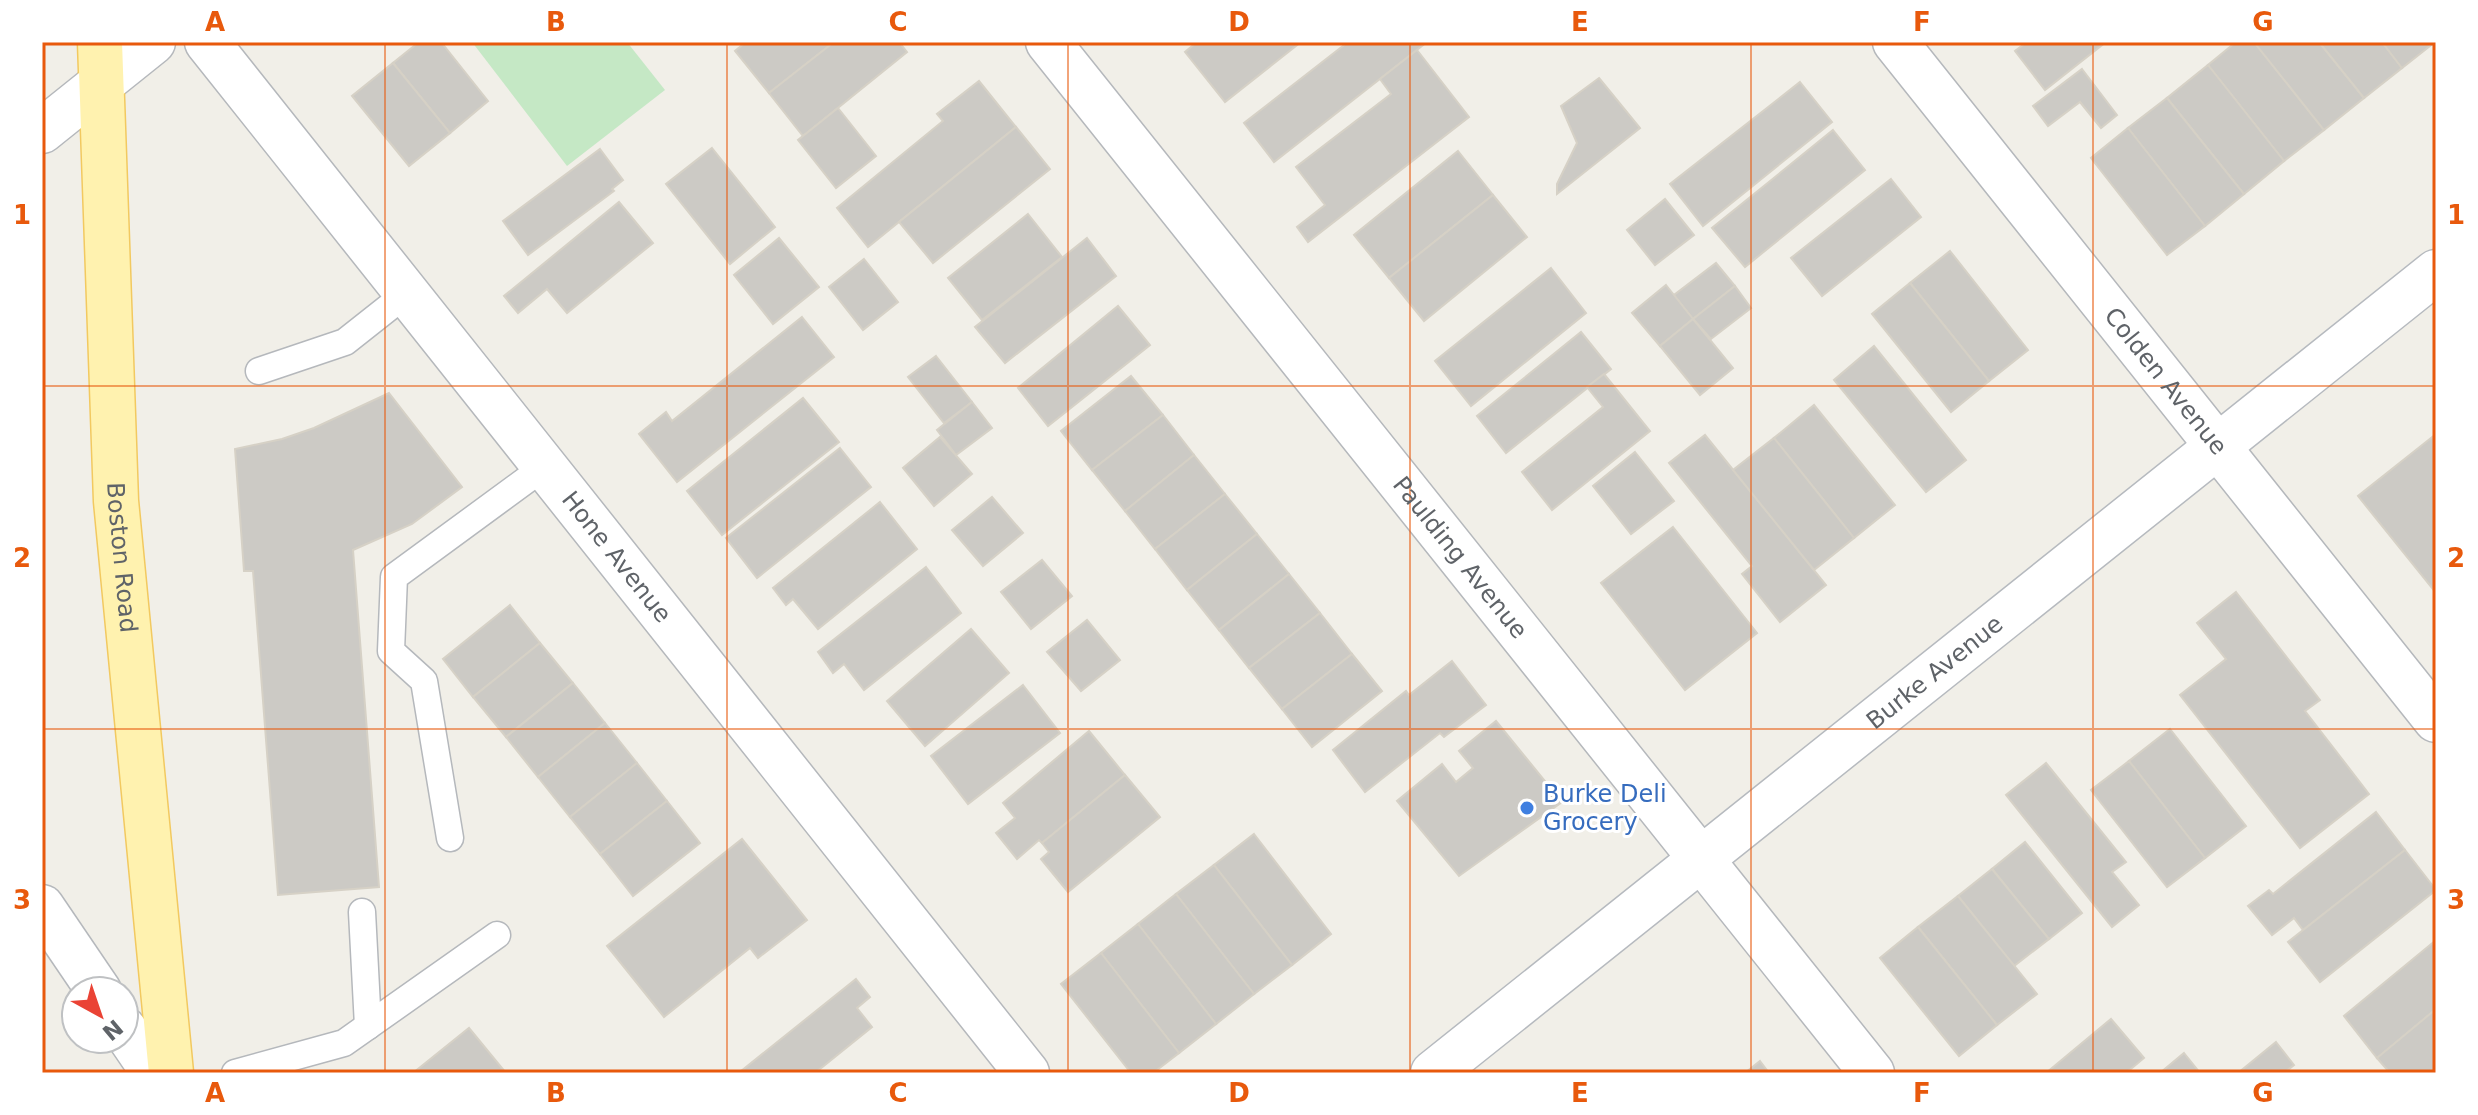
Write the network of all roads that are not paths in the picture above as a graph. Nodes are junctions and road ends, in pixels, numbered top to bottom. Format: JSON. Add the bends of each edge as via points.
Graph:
{"nodes":[{"id":1,"x":100,"y":42,"type":"edge"},
{"id":2,"x":153,"y":42,"type":"edge"},
{"id":3,"x":207,"y":42,"type":"edge"},
{"id":4,"x":1048,"y":42,"type":"edge"},
{"id":5,"x":1895,"y":42,"type":"edge"},
{"id":6,"x":100,"y":86,"type":"junction"},
{"id":7,"x":42,"y":131,"type":"edge"},
{"id":8,"x":2436,"y":272,"type":"edge"},
{"id":9,"x":407,"y":293,"type":"junction"},
{"id":10,"x":259,"y":371,"type":"dead end"},
{"id":11,"x":2217,"y":446,"type":"junction"},
{"id":12,"x":544,"y":467,"type":"junction"},
{"id":13,"x":2436,"y":720,"type":"edge"},
{"id":14,"x":450,"y":838,"type":"dead end"},
{"id":15,"x":1701,"y":859,"type":"junction"},
{"id":16,"x":42,"y":907,"type":"edge"},
{"id":17,"x":362,"y":912,"type":"dead end"},
{"id":18,"x":497,"y":935,"type":"dead end"},
{"id":19,"x":88,"y":975,"type":"edge"},
{"id":20,"x":368,"y":1026,"type":"junction"},
{"id":21,"x":140,"y":1052,"type":"edge"},
{"id":22,"x":154,"y":1073,"type":"edge"},
{"id":23,"x":171,"y":1073,"type":"edge"},
{"id":24,"x":235,"y":1073,"type":"edge"},
{"id":25,"x":1027,"y":1073,"type":"edge"},
{"id":26,"x":1433,"y":1073,"type":"edge"},
{"id":27,"x":1872,"y":1073,"type":"edge"}],
"edges":[{"from":1,"to":6,"type":"main road","name":"Boston Road"},
{"from":2,"to":6,"type":"street"},
{"from":3,"to":9,"type":"street","name":"Hone Avenue"},
{"from":4,"to":15,"type":"street","name":"Paulding Avenue"},
{"from":5,"to":11,"type":"street","name":"Colden Avenue"},
{"from":6,"to":7,"type":"street"},
{"from":6,"to":23,"type":"main road","name":"Boston Road","via":[[116,501]]},
{"from":8,"to":11,"type":"street","name":"Burke Avenue"},
{"from":9,"to":10,"type":"lane","via":[[345,342]]},
{"from":9,"to":12,"type":"street","name":"Hone Avenue"},
{"from":11,"to":13,"type":"street","name":"Colden Avenue"},
{"from":11,"to":15,"type":"street","name":"Burke Avenue"},
{"from":12,"to":14,"type":"lane","via":[[394,577],[391,651],[424,681]]},
{"from":12,"to":25,"type":"street","name":"Hone Avenue"},
{"from":15,"to":26,"type":"street","name":"Burke Avenue"},
{"from":15,"to":27,"type":"street","name":"Paulding Avenue"},
{"from":16,"to":19,"type":"street"},
{"from":17,"to":20,"type":"lane"},
{"from":18,"to":20,"type":"lane"},
{"from":20,"to":24,"type":"lane","via":[[344,1043]]},
{"from":21,"to":22,"type":"street"}]}
